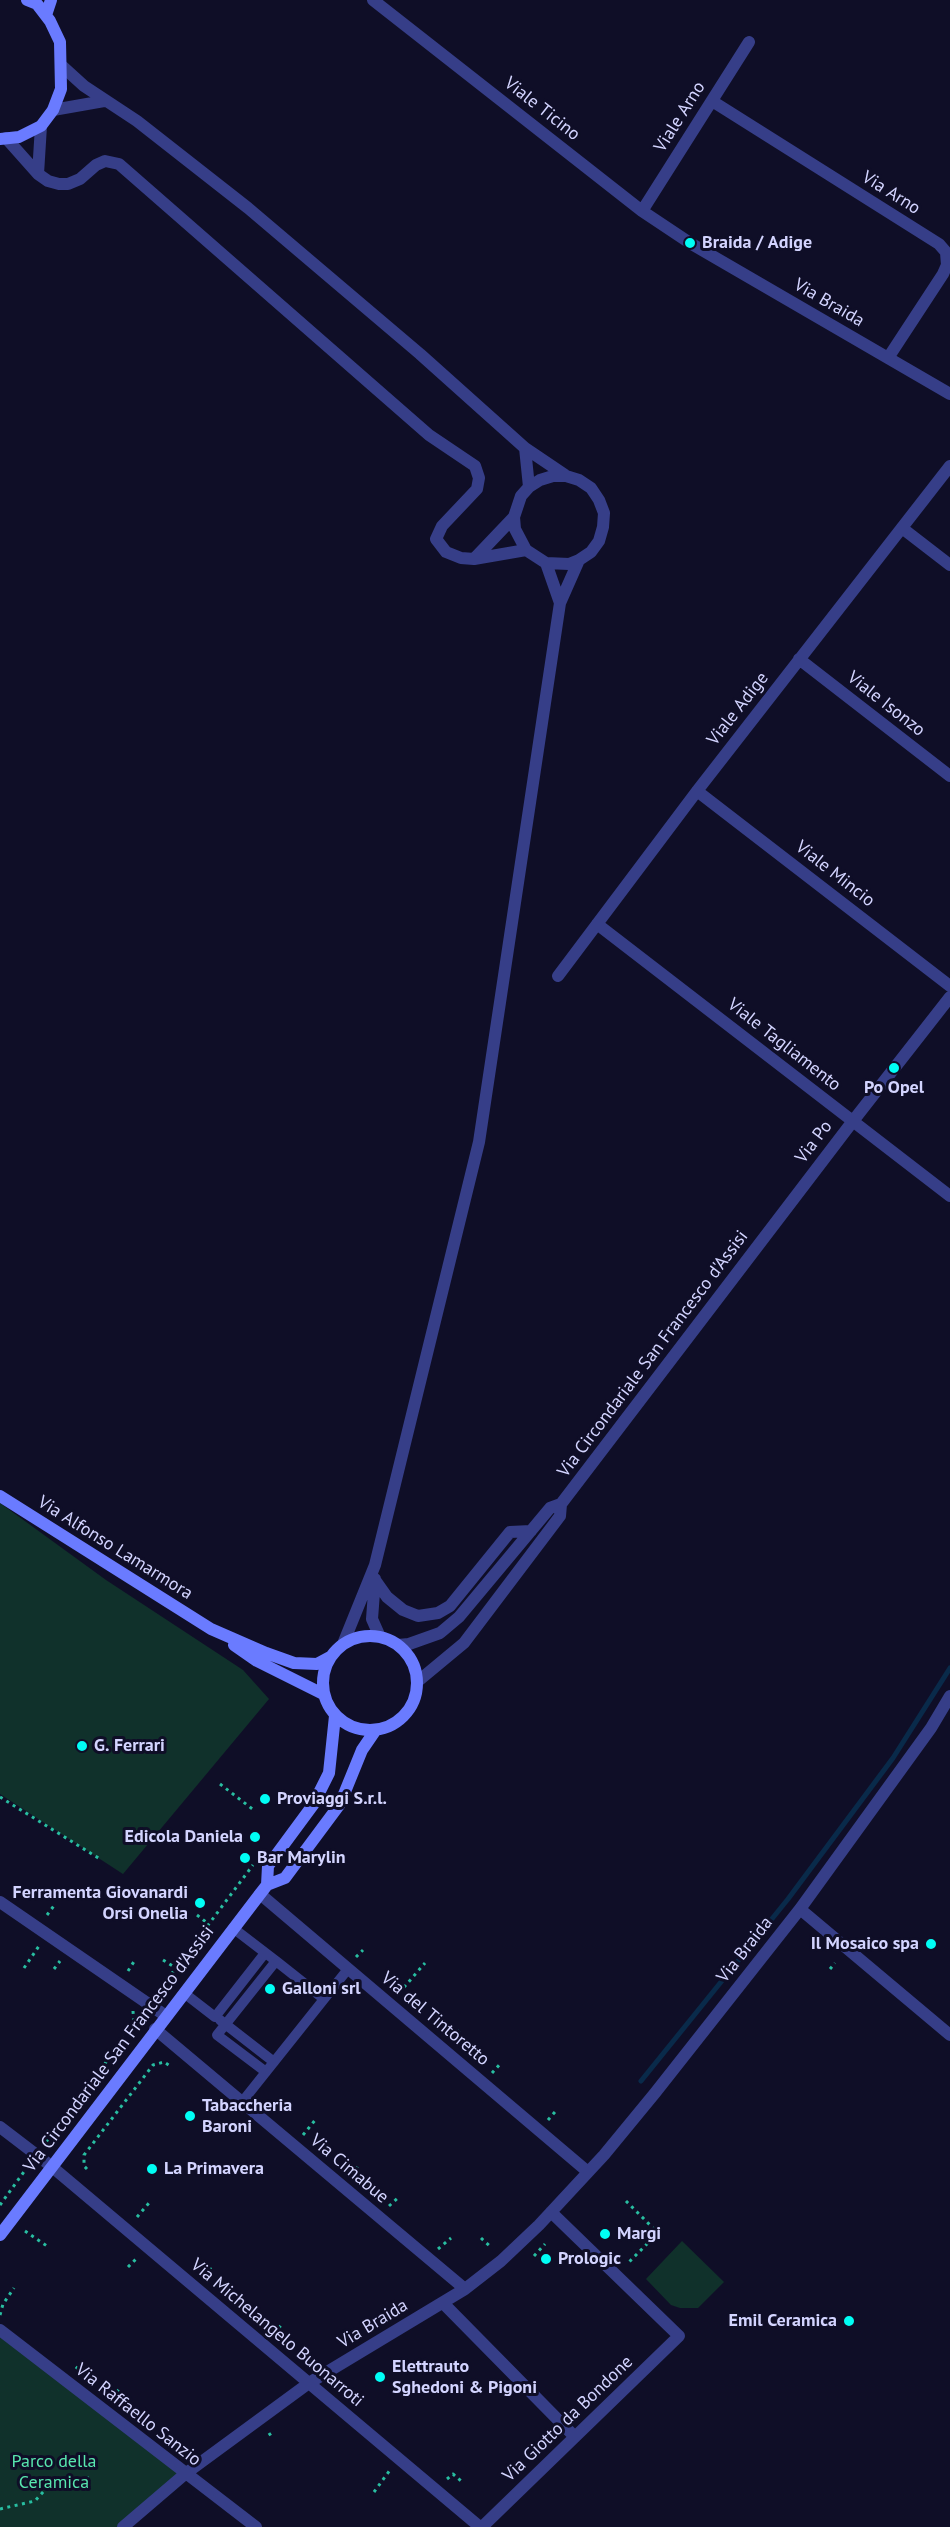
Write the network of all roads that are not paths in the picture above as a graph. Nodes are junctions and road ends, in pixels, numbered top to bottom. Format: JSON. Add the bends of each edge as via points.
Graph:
{"nodes":[{"id":1,"x":27,"y":0,"type":"edge"},
{"id":2,"x":51,"y":0,"type":"edge"},
{"id":3,"x":373,"y":0,"type":"edge"},
{"id":4,"x":46,"y":15,"type":"junction"},
{"id":5,"x":749,"y":42,"type":"dead end"},
{"id":6,"x":62,"y":66,"type":"junction"},
{"id":7,"x":104,"y":101,"type":"junction"},
{"id":8,"x":712,"y":101,"type":"junction"},
{"id":9,"x":53,"y":110,"type":"junction"},
{"id":10,"x":41,"y":126,"type":"junction"},
{"id":11,"x":3,"y":139,"type":"edge"},
{"id":12,"x":38,"y":174,"type":"junction"},
{"id":13,"x":642,"y":211,"type":"junction"},
{"id":14,"x":690,"y":243,"type":"joint"},
{"id":15,"x":888,"y":358,"type":"junction"},
{"id":16,"x":950,"y":394,"type":"edge"},
{"id":17,"x":525,"y":448,"type":"junction"},
{"id":18,"x":950,"y":466,"type":"edge"},
{"id":19,"x":566,"y":476,"type":"junction"},
{"id":20,"x":529,"y":487,"type":"junction"},
{"id":21,"x":514,"y":517,"type":"junction"},
{"id":22,"x":902,"y":528,"type":"junction"},
{"id":23,"x":526,"y":550,"type":"junction"},
{"id":24,"x":474,"y":559,"type":"junction"},
{"id":25,"x":579,"y":560,"type":"junction"},
{"id":26,"x":546,"y":563,"type":"junction"},
{"id":27,"x":950,"y":565,"type":"edge"},
{"id":28,"x":560,"y":603,"type":"junction"},
{"id":29,"x":799,"y":659,"type":"junction"},
{"id":30,"x":950,"y":776,"type":"edge"},
{"id":31,"x":697,"y":791,"type":"junction"},
{"id":32,"x":597,"y":924,"type":"junction"},
{"id":33,"x":558,"y":976,"type":"dead end"},
{"id":34,"x":950,"y":986,"type":"edge"},
{"id":35,"x":950,"y":997,"type":"edge"},
{"id":36,"x":853,"y":1121,"type":"junction"},
{"id":37,"x":950,"y":1196,"type":"edge"},
{"id":38,"x":774,"y":1225,"type":"joint"},
{"id":39,"x":0,"y":1496,"type":"edge"},
{"id":40,"x":561,"y":1504,"type":"junction"},
{"id":41,"x":531,"y":1531,"type":"junction"},
{"id":42,"x":375,"y":1565,"type":"junction"},
{"id":43,"x":375,"y":1580,"type":"junction"},
{"id":44,"x":211,"y":1629,"type":"junction"},
{"id":45,"x":380,"y":1637,"type":"junction"},
{"id":46,"x":343,"y":1644,"type":"junction"},
{"id":47,"x":398,"y":1645,"type":"junction"},
{"id":48,"x":330,"y":1657,"type":"junction"},
{"id":49,"x":417,"y":1682,"type":"junction"},
{"id":50,"x":323,"y":1694,"type":"junction"},
{"id":51,"x":950,"y":1696,"type":"edge"},
{"id":52,"x":335,"y":1716,"type":"junction"},
{"id":53,"x":375,"y":1731,"type":"junction"},
{"id":54,"x":263,"y":1889,"type":"junction"},
{"id":55,"x":0,"y":1902,"type":"edge"},
{"id":56,"x":800,"y":1909,"type":"junction"},
{"id":57,"x":233,"y":1929,"type":"junction"},
{"id":58,"x":265,"y":1953,"type":"junction"},
{"id":59,"x":276,"y":1961,"type":"junction"},
{"id":60,"x":352,"y":1964,"type":"junction"},
{"id":61,"x":184,"y":1993,"type":"junction"},
{"id":62,"x":324,"y":1999,"type":"junction"},
{"id":63,"x":166,"y":2016,"type":"junction"},
{"id":64,"x":215,"y":2017,"type":"junction"},
{"id":65,"x":225,"y":2025,"type":"junction"},
{"id":66,"x":155,"y":2029,"type":"junction"},
{"id":67,"x":950,"y":2035,"type":"edge"},
{"id":68,"x":274,"y":2062,"type":"junction"},
{"id":69,"x":266,"y":2072,"type":"junction"},
{"id":70,"x":242,"y":2102,"type":"junction"},
{"id":71,"x":0,"y":2127,"type":"edge"},
{"id":72,"x":51,"y":2166,"type":"junction"},
{"id":73,"x":588,"y":2172,"type":"junction"},
{"id":74,"x":551,"y":2212,"type":"junction"},
{"id":75,"x":0,"y":2235,"type":"edge"},
{"id":76,"x":465,"y":2289,"type":"junction"},
{"id":77,"x":443,"y":2303,"type":"junction"},
{"id":78,"x":0,"y":2330,"type":"edge"},
{"id":79,"x":309,"y":2383,"type":"junction"},
{"id":80,"x":575,"y":2437,"type":"junction"},
{"id":81,"x":184,"y":2474,"type":"junction"},
{"id":82,"x":123,"y":2527,"type":"edge"},
{"id":83,"x":256,"y":2527,"type":"edge"},
{"id":84,"x":481,"y":2527,"type":"edge"}],
"edges":[{"from":1,"to":4,"type":"street","via":[[37,4]]},
{"from":2,"to":4,"type":"street"},
{"from":3,"to":13,"type":"street","name":"Viale Ticino"},
{"from":4,"to":6,"type":"street","via":[[60,42]]},
{"from":5,"to":8,"type":"street","name":"Viale Arno"},
{"from":6,"to":7,"type":"street"},
{"from":6,"to":9,"type":"street","via":[[61,89]]},
{"from":7,"to":9,"type":"street"},
{"from":7,"to":17,"type":"street","via":[[137,121],[248,208]]},
{"from":8,"to":13,"type":"street","name":"Viale Arno"},
{"from":8,"to":15,"type":"street","name":"Via Arno","via":[[946,252],[943,274]]},
{"from":9,"to":10,"type":"street"},
{"from":10,"to":11,"type":"street","via":[[19,137]]},
{"from":10,"to":12,"type":"street"},
{"from":11,"to":12,"type":"street"},
{"from":12,"to":24,"type":"street","via":[[48,181],[68,184],[105,161],[119,164],[429,435],[471,462],[478,472],[477,489],[442,526],[436,539],[446,552]]},
{"from":13,"to":14,"type":"street","name":"Viale Ticino"},
{"from":14,"to":15,"type":"street","name":"Via Braida"},
{"from":15,"to":16,"type":"street","name":"Via Braida"},
{"from":17,"to":19,"type":"street"},
{"from":17,"to":20,"type":"street"},
{"from":18,"to":22,"type":"street","name":"Viale Adige"},
{"from":19,"to":20,"type":"street","via":[[553,476]]},
{"from":19,"to":25,"type":"street","via":[[591,488],[604,513],[599,541]]},
{"from":20,"to":21,"type":"street","via":[[521,496]]},
{"from":21,"to":23,"type":"street","via":[[519,540]]},
{"from":21,"to":24,"type":"street"},
{"from":22,"to":27,"type":"street"},
{"from":22,"to":29,"type":"street","name":"Viale Adige"},
{"from":23,"to":24,"type":"street"},
{"from":23,"to":26,"type":"street"},
{"from":25,"to":26,"type":"street"},
{"from":25,"to":28,"type":"street"},
{"from":26,"to":28,"type":"street"},
{"from":28,"to":42,"type":"street","via":[[478,1142]]},
{"from":29,"to":30,"type":"street","name":"Viale Isonzo"},
{"from":29,"to":31,"type":"street","name":"Viale Adige"},
{"from":31,"to":32,"type":"street","name":"Viale Adige"},
{"from":31,"to":34,"type":"street","name":"Viale Mincio"},
{"from":32,"to":33,"type":"street","name":"Viale Adige"},
{"from":32,"to":36,"type":"street","name":"Viale Tagliamento"},
{"from":35,"to":36,"type":"street","name":"Via Po"},
{"from":36,"to":37,"type":"street","name":"Viale Tagliamento"},
{"from":36,"to":38,"type":"street","name":"Via Po"},
{"from":38,"to":40,"type":"street","name":"Via Circondariale San Francesco d'Assisi"},
{"from":39,"to":44,"type":"street","name":"Via Alfonso Lamarmora"},
{"from":40,"to":41,"type":"street","name":"Via Circondariale San Francesco d'Assisi","via":[[550,1508]]},
{"from":40,"to":49,"type":"street","name":"Via Circondariale San Francesco d'Assisi","via":[[560,1516],[464,1643]]},
{"from":41,"to":43,"type":"street","via":[[510,1532],[450,1606],[438,1613],[418,1616],[403,1610]]},
{"from":41,"to":47,"type":"street","name":"Via Circondariale San Francesco d'Assisi","via":[[459,1617],[440,1633]]},
{"from":42,"to":43,"type":"street"},
{"from":42,"to":46,"type":"street"},
{"from":43,"to":45,"type":"street","via":[[372,1619]]},
{"from":44,"to":48,"type":"street","via":[[294,1663],[317,1665]]},
{"from":44,"to":50,"type":"street","via":[[256,1661]]},
{"from":45,"to":46,"type":"street","via":[[354,1638]]},
{"from":45,"to":47,"type":"street"},
{"from":46,"to":48,"type":"street"},
{"from":47,"to":49,"type":"street","via":[[415,1668]]},
{"from":48,"to":50,"type":"street","via":[[324,1668]]},
{"from":49,"to":53,"type":"street","via":[[416,1696],[405,1714],[389,1727]]},
{"from":50,"to":52,"type":"street"},
{"from":51,"to":56,"type":"street","name":"Via Braida"},
{"from":52,"to":53,"type":"street","via":[[353,1728]]},
{"from":52,"to":54,"type":"street","name":"Via Circondariale San Francesco d'Assisi","via":[[328,1773],[313,1805],[268,1866]]},
{"from":53,"to":54,"type":"street","name":"Via Circondariale San Francesco d'Assisi","via":[[362,1750],[340,1804],[285,1878]]},
{"from":54,"to":57,"type":"street","name":"Via Circondariale San Francesco d'Assisi"},
{"from":54,"to":60,"type":"street","name":"Via del Tintoretto"},
{"from":55,"to":63,"type":"street"},
{"from":56,"to":67,"type":"street"},
{"from":56,"to":73,"type":"street","name":"Via Braida"},
{"from":57,"to":58,"type":"lane"},
{"from":57,"to":61,"type":"street","name":"Via Circondariale San Francesco d'Assisi"},
{"from":58,"to":59,"type":"lane"},
{"from":58,"to":64,"type":"lane"},
{"from":59,"to":62,"type":"lane"},
{"from":59,"to":65,"type":"lane"},
{"from":60,"to":62,"type":"lane"},
{"from":60,"to":73,"type":"street","name":"Via del Tintoretto"},
{"from":61,"to":63,"type":"street","name":"Via Circondariale San Francesco d'Assisi"},
{"from":61,"to":64,"type":"lane"},
{"from":62,"to":68,"type":"lane"},
{"from":63,"to":66,"type":"street","name":"Via Circondariale San Francesco d'Assisi"},
{"from":64,"to":65,"type":"lane"},
{"from":65,"to":68,"type":"lane"},
{"from":65,"to":69,"type":"lane","via":[[217,2035]]},
{"from":66,"to":70,"type":"street","name":"Via Cimabue"},
{"from":66,"to":72,"type":"street","name":"Via Circondariale San Francesco d'Assisi"},
{"from":68,"to":69,"type":"lane"},
{"from":69,"to":70,"type":"lane"},
{"from":70,"to":76,"type":"street","name":"Via Cimabue"},
{"from":71,"to":72,"type":"street","name":"Via Michelangelo Buonarroti"},
{"from":72,"to":75,"type":"street","name":"Via Circondariale San Francesco d'Assisi"},
{"from":72,"to":79,"type":"street","name":"Via Michelangelo Buonarroti"},
{"from":73,"to":74,"type":"street","name":"Via Braida"},
{"from":74,"to":76,"type":"street","name":"Via Braida","via":[[501,2261]]},
{"from":74,"to":80,"type":"street","name":"Via Giotto da Bondone","via":[[679,2336]]},
{"from":76,"to":77,"type":"street","name":"Via Braida"},
{"from":77,"to":79,"type":"street","name":"Via Braida"},
{"from":77,"to":80,"type":"street"},
{"from":78,"to":81,"type":"street","name":"Via Raffaello Sanzio"},
{"from":79,"to":81,"type":"street","name":"Via Braida"},
{"from":79,"to":84,"type":"street","name":"Via Michelangelo Buonarroti"},
{"from":80,"to":84,"type":"street","name":"Via Giotto da Bondone"},
{"from":81,"to":82,"type":"street","name":"Via Braida"},
{"from":81,"to":83,"type":"street","name":"Via Raffaello Sanzio"}]}
